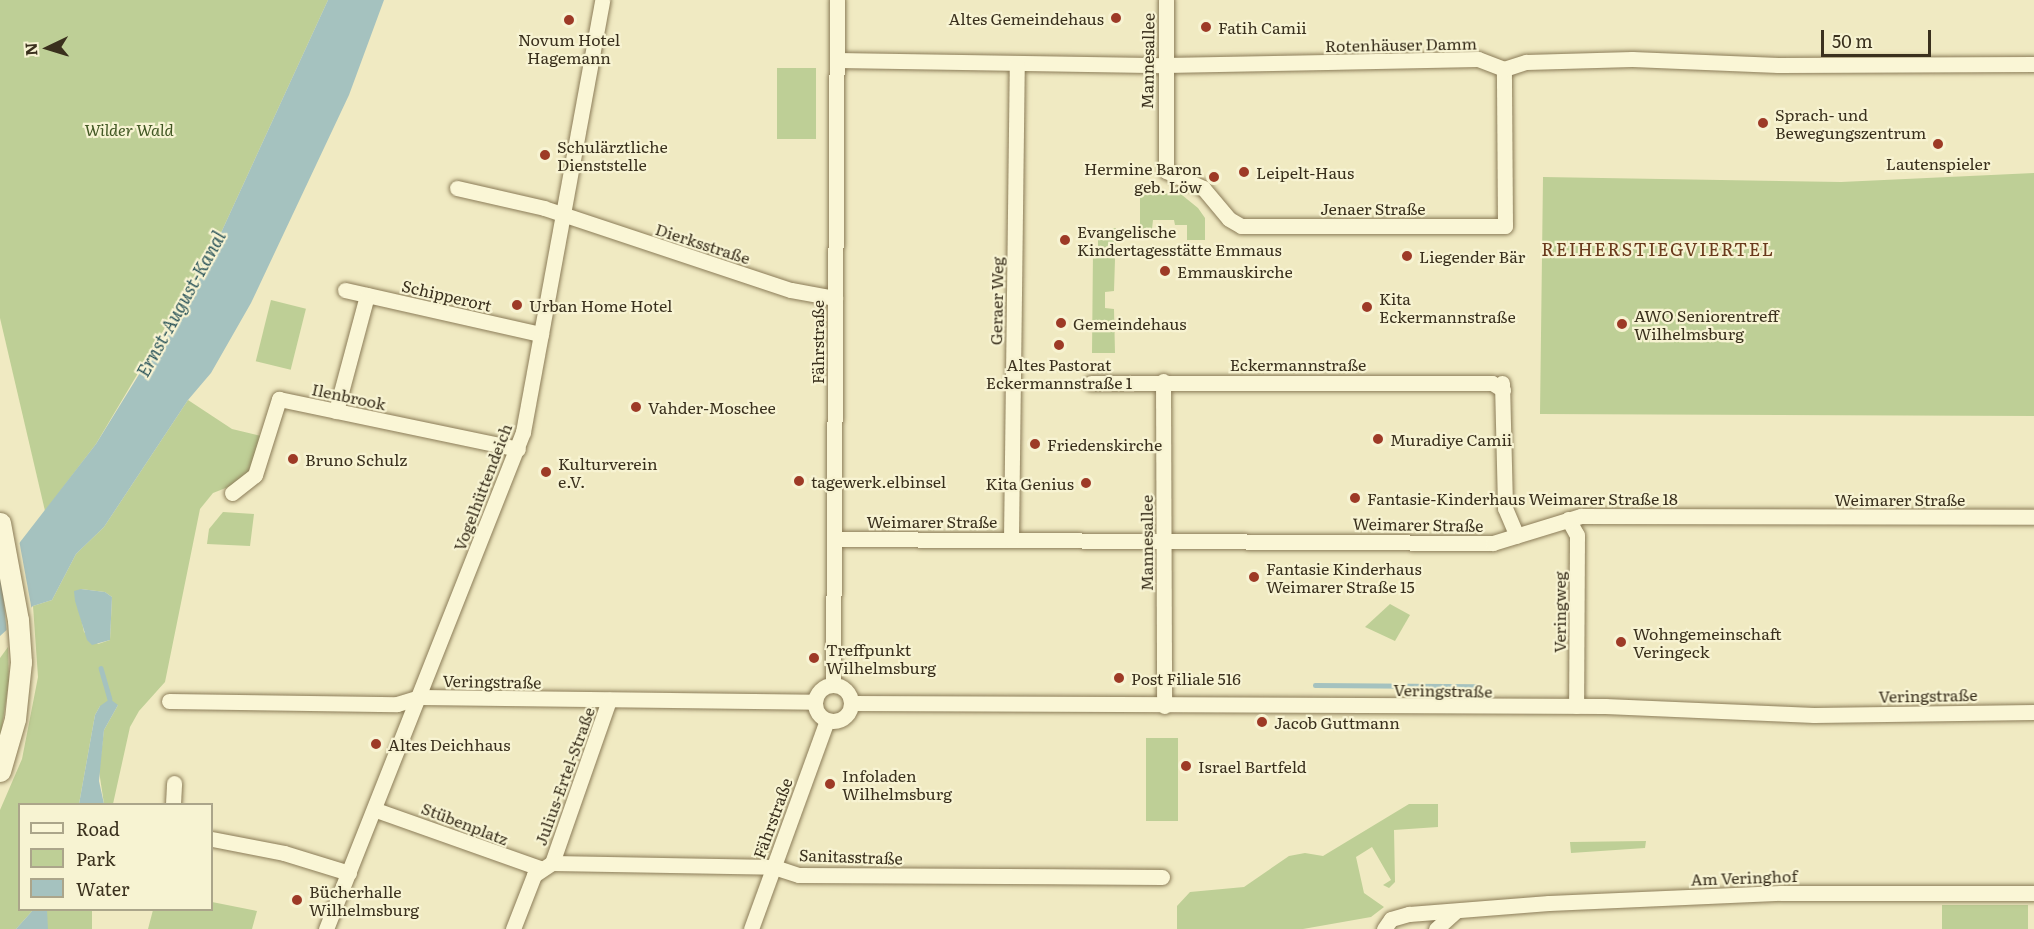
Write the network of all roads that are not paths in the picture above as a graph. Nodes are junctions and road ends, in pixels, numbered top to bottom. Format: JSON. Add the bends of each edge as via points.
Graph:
{"nodes":[{"id":1,"x":602,"y":0,"type":"edge"},
{"id":2,"x":837,"y":0,"type":"edge"},
{"id":3,"x":1166,"y":0,"type":"edge"},
{"id":4,"x":837,"y":60,"type":"junction"},
{"id":5,"x":1017,"y":63,"type":"junction"},
{"id":6,"x":2034,"y":64,"type":"edge"},
{"id":7,"x":1165,"y":65,"type":"junction"},
{"id":8,"x":1504,"y":69,"type":"junction"},
{"id":9,"x":457,"y":188,"type":"dead end"},
{"id":10,"x":562,"y":215,"type":"junction"},
{"id":11,"x":1241,"y":226,"type":"joint"},
{"id":12,"x":345,"y":290,"type":"dead end"},
{"id":13,"x":367,"y":295,"type":"junction"},
{"id":14,"x":835,"y":298,"type":"junction"},
{"id":15,"x":540,"y":334,"type":"junction"},
{"id":16,"x":1163,"y":381,"type":"junction"},
{"id":17,"x":1091,"y":383,"type":"dead end"},
{"id":18,"x":336,"y":411,"type":"junction"},
{"id":19,"x":518,"y":449,"type":"junction"},
{"id":20,"x":231,"y":493,"type":"dead end"},
{"id":21,"x":2034,"y":517,"type":"edge"},
{"id":22,"x":1568,"y":519,"type":"junction"},
{"id":23,"x":0,"y":523,"type":"edge"},
{"id":24,"x":1516,"y":536,"type":"junction"},
{"id":25,"x":835,"y":539,"type":"junction"},
{"id":26,"x":1011,"y":539,"type":"junction"},
{"id":27,"x":1164,"y":540,"type":"junction"},
{"id":28,"x":833,"y":685,"type":"junction"},
{"id":29,"x":420,"y":697,"type":"junction"},
{"id":30,"x":609,"y":700,"type":"junction"},
{"id":31,"x":169,"y":701,"type":"dead end"},
{"id":32,"x":815,"y":702,"type":"junction"},
{"id":33,"x":851,"y":704,"type":"junction"},
{"id":34,"x":1164,"y":706,"type":"junction"},
{"id":35,"x":1576,"y":706,"type":"junction"},
{"id":36,"x":2034,"y":712,"type":"edge"},
{"id":37,"x":827,"y":720,"type":"junction"},
{"id":38,"x":0,"y":771,"type":"edge"},
{"id":39,"x":174,"y":783,"type":"dead end"},
{"id":40,"x":173,"y":803,"type":"edge"},
{"id":41,"x":376,"y":810,"type":"junction"},
{"id":42,"x":213,"y":839,"type":"edge"},
{"id":43,"x":546,"y":866,"type":"junction"},
{"id":44,"x":774,"y":867,"type":"junction"},
{"id":45,"x":349,"y":873,"type":"junction"},
{"id":46,"x":1162,"y":877,"type":"dead end"},
{"id":47,"x":2034,"y":893,"type":"edge"},
{"id":48,"x":1455,"y":912,"type":"junction"},
{"id":49,"x":326,"y":929,"type":"edge"},
{"id":50,"x":513,"y":929,"type":"edge"},
{"id":51,"x":751,"y":929,"type":"edge"},
{"id":52,"x":1384,"y":929,"type":"edge"},
{"id":53,"x":1436,"y":929,"type":"edge"}],
"edges":[{"from":1,"to":10,"type":"street","name":"Vogelhüttendeich"},
{"from":2,"to":4,"type":"street","name":"Fährstraße"},
{"from":3,"to":7,"type":"street","name":"Mannesallee"},
{"from":4,"to":5,"type":"street","name":"Rotenhäuser Damm"},
{"from":4,"to":14,"type":"street","name":"Fährstraße"},
{"from":5,"to":7,"type":"street","name":"Rotenhäuser Damm"},
{"from":5,"to":26,"type":"street","name":"Geraer Weg"},
{"from":6,"to":8,"type":"street","via":[[1778,65],[1632,59],[1526,62]]},
{"from":7,"to":8,"type":"street","name":"Rotenhäuser Damm","via":[[1478,59]]},
{"from":7,"to":11,"type":"street","name":"Mannesallee","via":[[1166,171],[1203,188],[1229,219]]},
{"from":8,"to":11,"type":"street","name":"Jenaer Straße","via":[[1505,226]]},
{"from":9,"to":10,"type":"street","name":"Dierksstraße"},
{"from":10,"to":14,"type":"street","name":"Dierksstraße","via":[[814,296]]},
{"from":10,"to":15,"type":"street","name":"Vogelhüttendeich"},
{"from":12,"to":13,"type":"street","name":"Schipperort"},
{"from":13,"to":15,"type":"street","name":"Schipperort"},
{"from":13,"to":18,"type":"street"},
{"from":14,"to":25,"type":"street","name":"Fährstraße"},
{"from":15,"to":19,"type":"street","name":"Vogelhüttendeich"},
{"from":16,"to":17,"type":"street","name":"Eckermannstraße"},
{"from":16,"to":24,"type":"street","name":"Eckermannstraße","via":[[1492,383],[1503,387],[1505,508]]},
{"from":16,"to":27,"type":"street","name":"Mannesallee"},
{"from":18,"to":19,"type":"street","name":"Ilenbrook"},
{"from":18,"to":20,"type":"street","name":"Ilenbrook","via":[[279,399],[255,475]]},
{"from":19,"to":29,"type":"street","name":"Vogelhüttendeich"},
{"from":21,"to":22,"type":"street","name":"Weimarer Straße"},
{"from":22,"to":24,"type":"street","name":"Weimarer Straße"},
{"from":22,"to":35,"type":"street","name":"Veringweg","via":[[1577,535]]},
{"from":23,"to":38,"type":"main road","via":[[20,634],[19,697]]},
{"from":24,"to":27,"type":"street","name":"Weimarer Straße","via":[[1493,543]]},
{"from":25,"to":26,"type":"street","name":"Weimarer Straße"},
{"from":25,"to":28,"type":"street","name":"Fährstraße"},
{"from":26,"to":27,"type":"street","name":"Weimarer Straße"},
{"from":27,"to":34,"type":"street","name":"Mannesallee"},
{"from":28,"to":32,"type":"street","via":[[820,690]]},
{"from":28,"to":33,"type":"street","via":[[846,690]]},
{"from":29,"to":30,"type":"street","name":"Veringstraße"},
{"from":29,"to":31,"type":"street","name":"Veringstraße","via":[[398,704]]},
{"from":29,"to":41,"type":"street","name":"Vogelhüttendeich"},
{"from":30,"to":32,"type":"street","name":"Veringstraße"},
{"from":30,"to":43,"type":"street","name":"Julius-Ertel-Straße"},
{"from":32,"to":37,"type":"street","via":[[818,713]]},
{"from":33,"to":34,"type":"street","name":"Veringstraße"},
{"from":33,"to":37,"type":"street","via":[[843,718]]},
{"from":34,"to":35,"type":"street","name":"Veringstraße"},
{"from":35,"to":36,"type":"street","name":"Veringstraße","via":[[1814,715]]},
{"from":37,"to":44,"type":"street","name":"Fährstraße"},
{"from":39,"to":40,"type":"street"},
{"from":41,"to":43,"type":"street","name":"Stübenplatz"},
{"from":41,"to":45,"type":"street","name":"Vogelhüttendeich"},
{"from":42,"to":45,"type":"street","via":[[284,853]]},
{"from":43,"to":44,"type":"street","name":"Sanitasstraße"},
{"from":43,"to":50,"type":"street","name":"Julius-Ertel-Straße"},
{"from":44,"to":46,"type":"street","name":"Sanitasstraße","via":[[799,875]]},
{"from":44,"to":51,"type":"street","name":"Fährstraße"},
{"from":45,"to":49,"type":"street","name":"Vogelhüttendeich"},
{"from":47,"to":48,"type":"street","name":"Am Veringhof","via":[[1726,894]]},
{"from":48,"to":52,"type":"street","name":"Am Veringhof","via":[[1398,916],[1387,922]]},
{"from":48,"to":53,"type":"street"}]}
